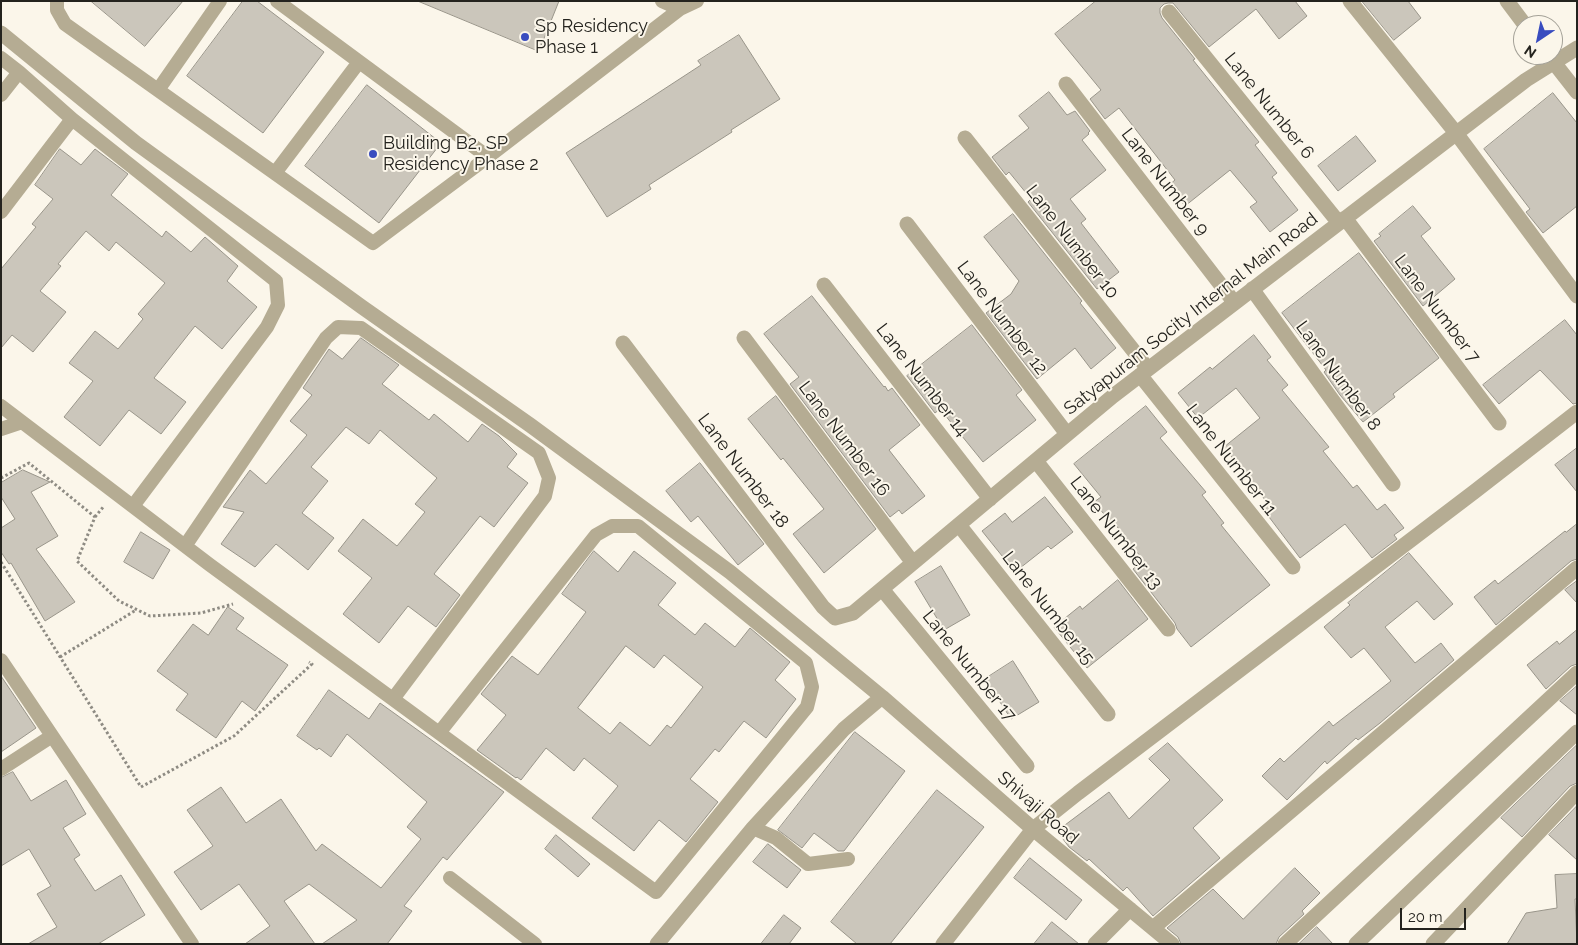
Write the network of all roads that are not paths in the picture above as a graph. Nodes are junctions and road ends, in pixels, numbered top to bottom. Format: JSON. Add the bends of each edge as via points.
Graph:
{"nodes":[{"id":1,"x":57,"y":1,"type":"edge"},
{"id":2,"x":220,"y":1,"type":"edge"},
{"id":3,"x":277,"y":1,"type":"edge"},
{"id":4,"x":662,"y":1,"type":"edge"},
{"id":5,"x":697,"y":1,"type":"edge"},
{"id":6,"x":1350,"y":1,"type":"edge"},
{"id":7,"x":1507,"y":1,"type":"edge"},
{"id":8,"x":680,"y":10,"type":"junction"},
{"id":9,"x":1169,"y":12,"type":"dead end"},
{"id":10,"x":1518,"y":15,"type":"edge"},
{"id":11,"x":1,"y":34,"type":"edge"},
{"id":12,"x":1577,"y":48,"type":"edge"},
{"id":13,"x":1563,"y":53,"type":"edge"},
{"id":14,"x":1,"y":58,"type":"edge"},
{"id":15,"x":359,"y":62,"type":"junction"},
{"id":16,"x":1541,"y":65,"type":"edge"},
{"id":17,"x":1556,"y":65,"type":"edge"},
{"id":18,"x":19,"y":72,"type":"junction"},
{"id":19,"x":1066,"y":84,"type":"dead end"},
{"id":20,"x":158,"y":90,"type":"junction"},
{"id":21,"x":1577,"y":92,"type":"edge"},
{"id":22,"x":1,"y":95,"type":"edge"},
{"id":23,"x":72,"y":119,"type":"junction"},
{"id":24,"x":1456,"y":133,"type":"junction"},
{"id":25,"x":965,"y":138,"type":"dead end"},
{"id":26,"x":488,"y":158,"type":"junction"},
{"id":27,"x":275,"y":174,"type":"junction"},
{"id":28,"x":1,"y":212,"type":"edge"},
{"id":29,"x":1342,"y":220,"type":"junction"},
{"id":30,"x":907,"y":224,"type":"dead end"},
{"id":31,"x":824,"y":285,"type":"dead end"},
{"id":32,"x":1252,"y":289,"type":"junction"},
{"id":33,"x":1577,"y":296,"type":"edge"},
{"id":34,"x":1234,"y":302,"type":"junction"},
{"id":35,"x":744,"y":338,"type":"dead end"},
{"id":36,"x":623,"y":343,"type":"dead end"},
{"id":37,"x":1144,"y":372,"type":"junction"},
{"id":38,"x":1,"y":406,"type":"edge"},
{"id":39,"x":1577,"y":412,"type":"edge"},
{"id":40,"x":22,"y":422,"type":"junction"},
{"id":41,"x":1499,"y":423,"type":"dead end"},
{"id":42,"x":1,"y":429,"type":"edge"},
{"id":43,"x":1068,"y":434,"type":"junction"},
{"id":44,"x":1036,"y":461,"type":"junction"},
{"id":45,"x":1393,"y":484,"type":"dead end"},
{"id":46,"x":990,"y":498,"type":"junction"},
{"id":47,"x":133,"y":506,"type":"junction"},
{"id":48,"x":959,"y":525,"type":"junction"},
{"id":49,"x":185,"y":546,"type":"junction"},
{"id":50,"x":913,"y":563,"type":"junction"},
{"id":51,"x":1293,"y":567,"type":"dead end"},
{"id":52,"x":1577,"y":568,"type":"edge"},
{"id":53,"x":882,"y":589,"type":"junction"},
{"id":54,"x":836,"y":618,"type":"joint"},
{"id":55,"x":1168,"y":629,"type":"dead end"},
{"id":56,"x":1,"y":660,"type":"edge"},
{"id":57,"x":1577,"y":674,"type":"edge"},
{"id":58,"x":882,"y":697,"type":"junction"},
{"id":59,"x":393,"y":699,"type":"junction"},
{"id":60,"x":1108,"y":714,"type":"dead end"},
{"id":61,"x":1577,"y":732,"type":"edge"},
{"id":62,"x":438,"y":733,"type":"junction"},
{"id":63,"x":52,"y":736,"type":"junction"},
{"id":64,"x":1027,"y":766,"type":"dead end"},
{"id":65,"x":1,"y":769,"type":"edge"},
{"id":66,"x":1577,"y":792,"type":"edge"},
{"id":67,"x":753,"y":828,"type":"junction"},
{"id":68,"x":1034,"y":830,"type":"junction"},
{"id":69,"x":848,"y":859,"type":"dead end"},
{"id":70,"x":450,"y":878,"type":"dead end"},
{"id":71,"x":1130,"y":909,"type":"junction"},
{"id":72,"x":1153,"y":928,"type":"junction"},
{"id":73,"x":192,"y":944,"type":"edge"},
{"id":74,"x":536,"y":944,"type":"edge"},
{"id":75,"x":657,"y":944,"type":"edge"},
{"id":76,"x":943,"y":944,"type":"edge"},
{"id":77,"x":1095,"y":944,"type":"edge"},
{"id":78,"x":1172,"y":944,"type":"edge"},
{"id":79,"x":1285,"y":944,"type":"edge"},
{"id":80,"x":1356,"y":944,"type":"edge"},
{"id":81,"x":1433,"y":944,"type":"edge"}],
"edges":[{"from":1,"to":20,"type":"lane","via":[[57,10],[65,24]]},
{"from":2,"to":20,"type":"lane"},
{"from":3,"to":15,"type":"lane"},
{"from":4,"to":8,"type":"lane"},
{"from":5,"to":8,"type":"lane"},
{"from":6,"to":24,"type":"street"},
{"from":7,"to":10,"type":"street"},
{"from":8,"to":26,"type":"lane"},
{"from":9,"to":29,"type":"street","name":"Lane Number 6"},
{"from":11,"to":58,"type":"street","name":"Shivaji Road","via":[[136,143],[730,572]]},
{"from":12,"to":13,"type":"street","name":"Satyapuram Socity Internal Main Road"},
{"from":14,"to":18,"type":"lane"},
{"from":15,"to":26,"type":"lane"},
{"from":15,"to":27,"type":"lane"},
{"from":16,"to":24,"type":"street","name":"Satyapuram Socity Internal Main Road"},
{"from":17,"to":21,"type":"street"},
{"from":18,"to":22,"type":"lane"},
{"from":18,"to":23,"type":"lane"},
{"from":19,"to":34,"type":"street","name":"Lane Number 9"},
{"from":20,"to":27,"type":"lane"},
{"from":23,"to":28,"type":"lane"},
{"from":23,"to":47,"type":"lane","via":[[276,281],[278,305],[267,327]]},
{"from":24,"to":29,"type":"street","name":"Satyapuram Socity Internal Main Road"},
{"from":24,"to":33,"type":"street"},
{"from":25,"to":37,"type":"street","name":"Lane Number 10"},
{"from":26,"to":27,"type":"lane","via":[[373,243]]},
{"from":29,"to":32,"type":"street","name":"Satyapuram Socity Internal Main Road"},
{"from":29,"to":41,"type":"street","name":"Lane Number 7"},
{"from":30,"to":43,"type":"street","name":"Lane Number 12"},
{"from":31,"to":46,"type":"street","name":"Lane Number 14"},
{"from":32,"to":34,"type":"street","name":"Satyapuram Socity Internal Main Road"},
{"from":32,"to":45,"type":"street","name":"Lane Number 8"},
{"from":34,"to":37,"type":"street","name":"Satyapuram Socity Internal Main Road"},
{"from":35,"to":50,"type":"street","name":"Lane Number 16"},
{"from":36,"to":54,"type":"street","name":"Lane Number 18","via":[[823,607]]},
{"from":37,"to":43,"type":"street","name":"Satyapuram Socity Internal Main Road"},
{"from":37,"to":51,"type":"street","name":"Lane Number 11"},
{"from":38,"to":40,"type":"lane"},
{"from":39,"to":68,"type":"street"},
{"from":40,"to":42,"type":"lane"},
{"from":40,"to":47,"type":"lane"},
{"from":43,"to":44,"type":"street","name":"Satyapuram Socity Internal Main Road"},
{"from":44,"to":46,"type":"street","name":"Satyapuram Socity Internal Main Road"},
{"from":44,"to":55,"type":"street","name":"Lane Number 13"},
{"from":46,"to":48,"type":"street","name":"Satyapuram Socity Internal Main Road"},
{"from":47,"to":49,"type":"lane"},
{"from":48,"to":50,"type":"street","name":"Satyapuram Socity Internal Main Road"},
{"from":48,"to":60,"type":"street","name":"Lane Number 15"},
{"from":49,"to":59,"type":"lane"},
{"from":49,"to":59,"type":"lane","via":[[326,338],[338,327],[361,328],[539,453],[549,478],[545,496]]},
{"from":50,"to":53,"type":"street","name":"Satyapuram Socity Internal Main Road"},
{"from":52,"to":72,"type":"street"},
{"from":53,"to":54,"type":"street","name":"Satyapuram Socity Internal Main Road","via":[[853,612]]},
{"from":53,"to":64,"type":"street","name":"Lane Number 17"},
{"from":56,"to":63,"type":"lane"},
{"from":57,"to":79,"type":"street"},
{"from":58,"to":67,"type":"street","via":[[844,729]]},
{"from":58,"to":68,"type":"street","name":"Shivaji Road"},
{"from":59,"to":62,"type":"lane"},
{"from":61,"to":80,"type":"street"},
{"from":62,"to":62,"type":"lane","via":[[596,535],[612,526],[638,526],[806,664],[812,686],[807,707],[656,892]]},
{"from":63,"to":65,"type":"lane"},
{"from":63,"to":73,"type":"lane"},
{"from":66,"to":81,"type":"street"},
{"from":67,"to":69,"type":"lane","via":[[776,838],[808,864]]},
{"from":67,"to":75,"type":"street"},
{"from":68,"to":71,"type":"street","name":"Shivaji Road"},
{"from":68,"to":76,"type":"street"},
{"from":70,"to":74,"type":"lane"},
{"from":71,"to":72,"type":"street","name":"Shivaji Road"},
{"from":71,"to":77,"type":"street"},
{"from":72,"to":78,"type":"street","name":"Shivaji Road"}]}
